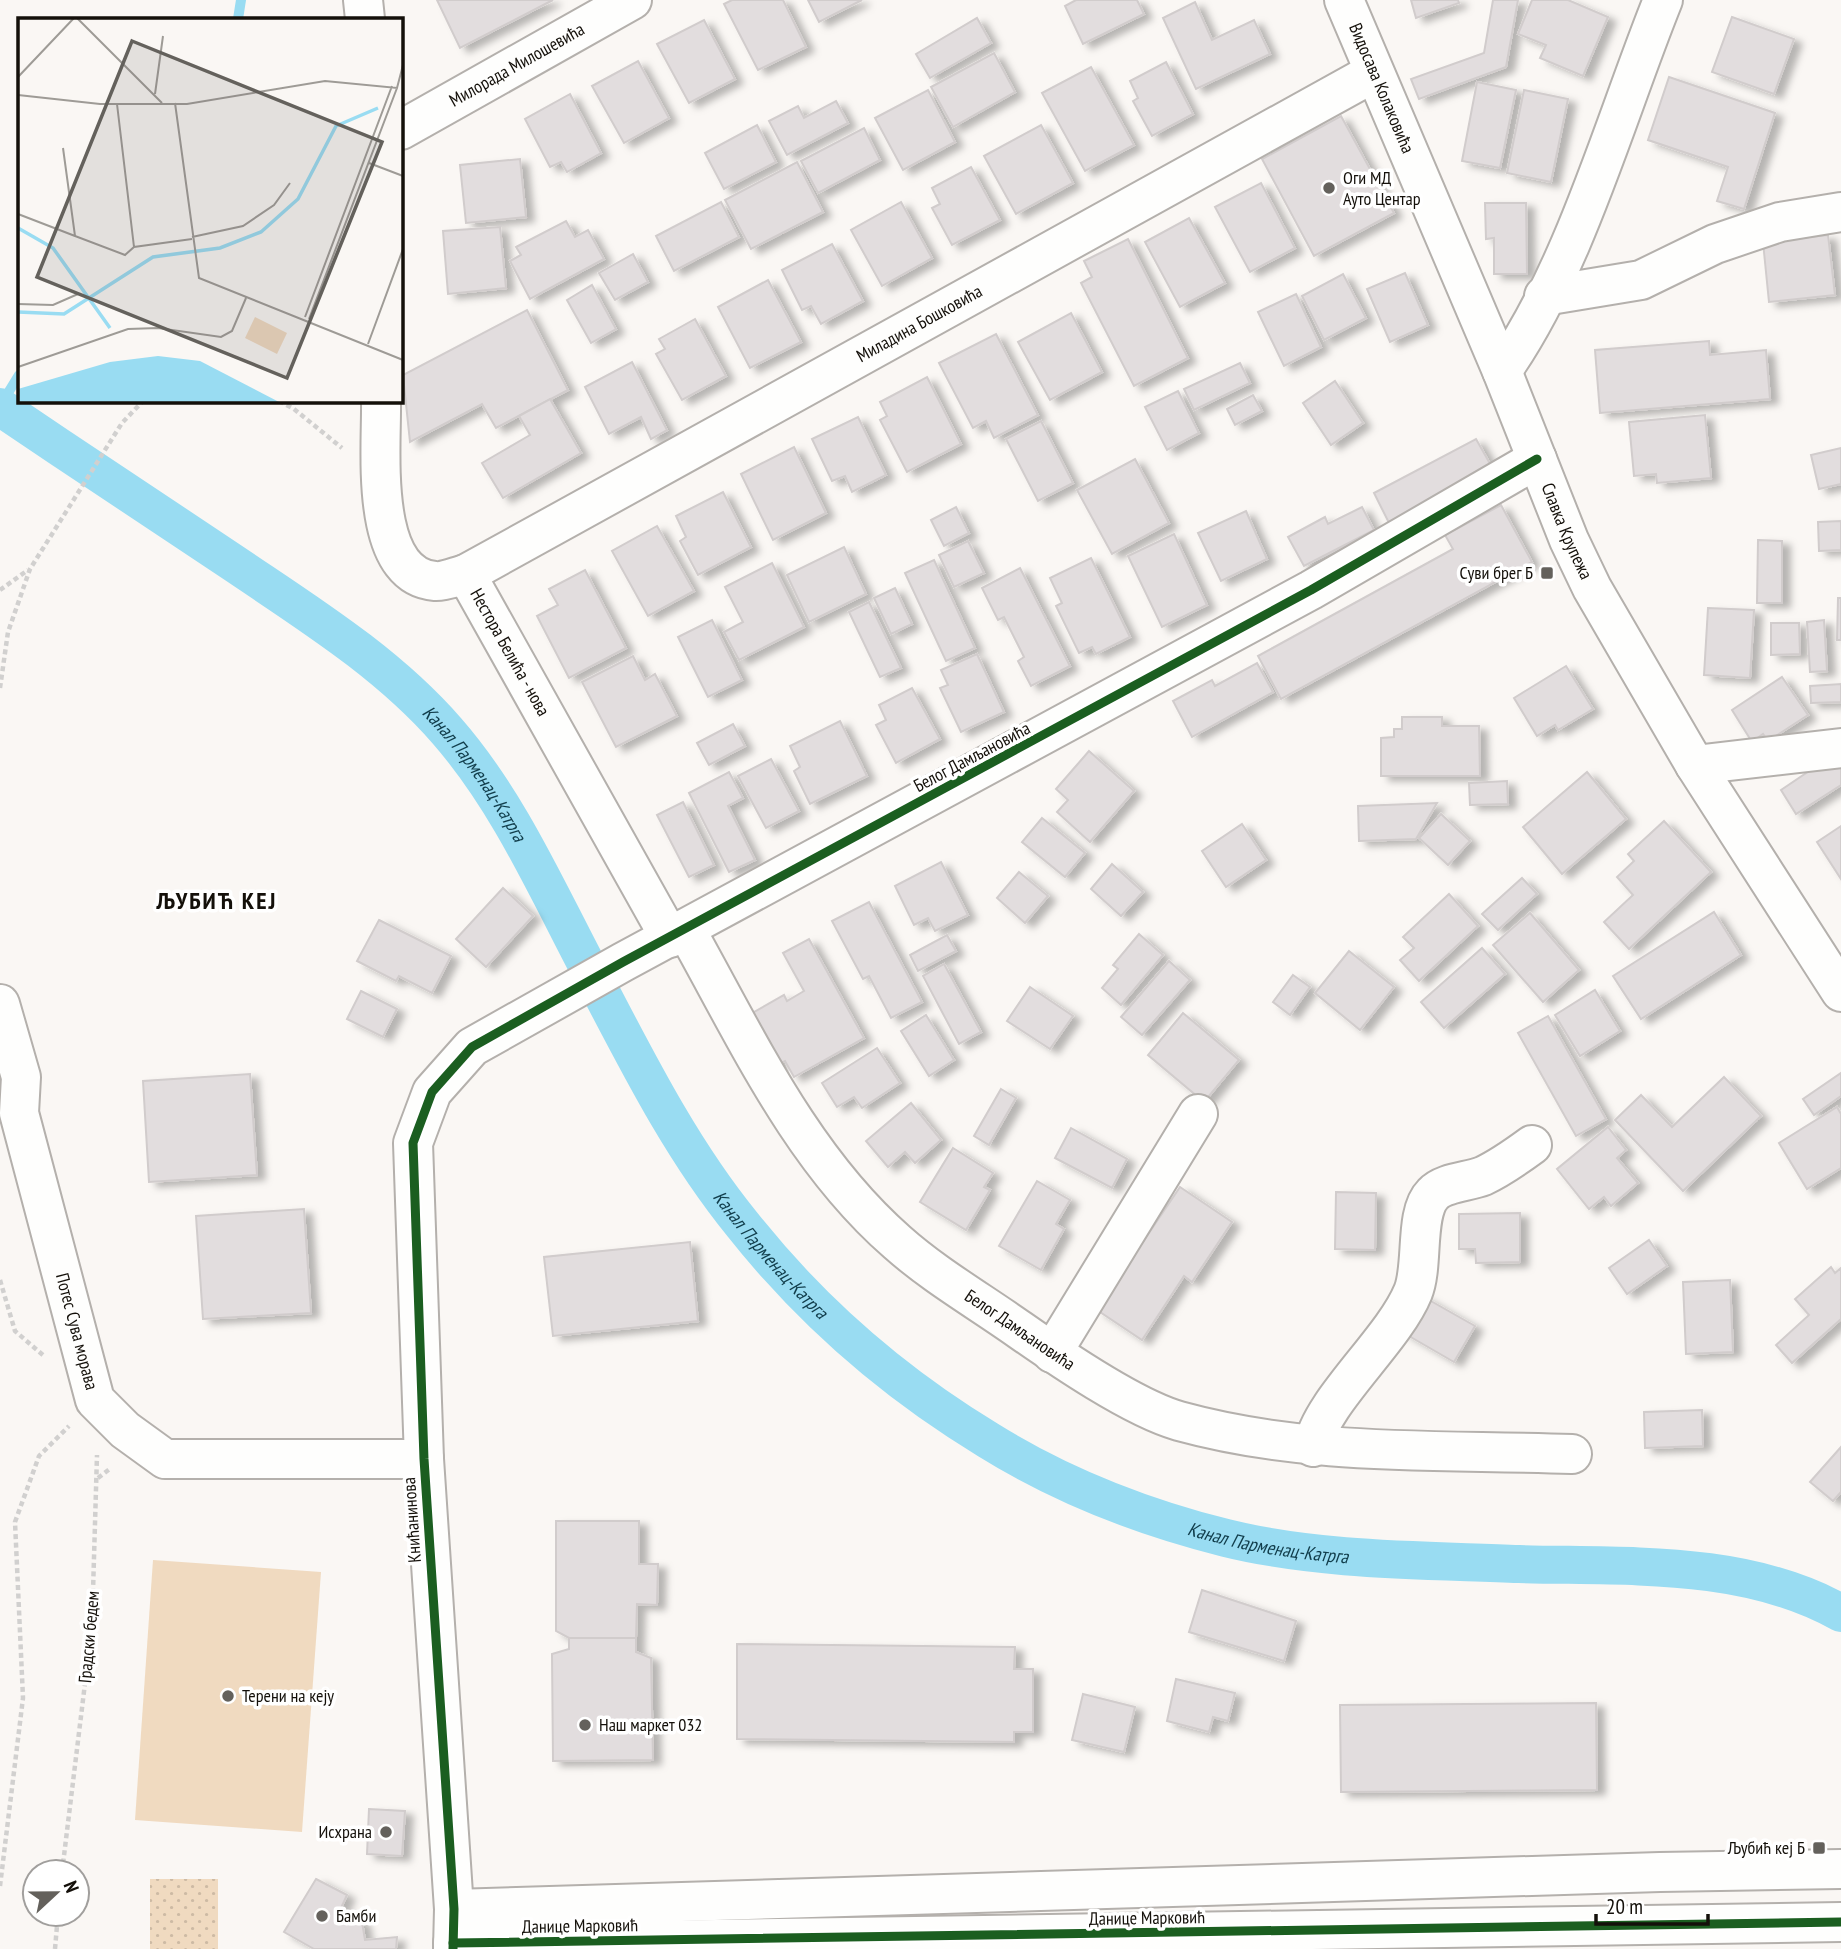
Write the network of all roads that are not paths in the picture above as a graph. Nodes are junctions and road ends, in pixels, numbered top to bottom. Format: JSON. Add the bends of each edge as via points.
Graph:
{"nodes":[{"id":1,"x":363,"y":0,"type":"edge"},
{"id":2,"x":632,"y":0,"type":"edge"},
{"id":3,"x":1344,"y":0,"type":"edge"},
{"id":4,"x":1663,"y":0,"type":"edge"},
{"id":5,"x":365,"y":18,"type":"edge"},
{"id":6,"x":1373,"y":72,"type":"junction"},
{"id":7,"x":402,"y":129,"type":"edge"},
{"id":8,"x":1841,"y":212,"type":"edge"},
{"id":9,"x":1545,"y":296,"type":"junction"},
{"id":10,"x":1502,"y":371,"type":"junction"},
{"id":11,"x":381,"y":402,"type":"edge"},
{"id":12,"x":1537,"y":459,"type":"junction"},
{"id":13,"x":466,"y":574,"type":"junction"},
{"id":14,"x":1841,"y":748,"type":"edge"},
{"id":15,"x":1695,"y":765,"type":"junction"},
{"id":16,"x":678,"y":934,"type":"junction"},
{"id":17,"x":1841,"y":992,"type":"edge"},
{"id":18,"x":0,"y":1004,"type":"edge"},
{"id":19,"x":432,"y":1092,"type":"joint"},
{"id":20,"x":1198,"y":1114,"type":"dead end"},
{"id":21,"x":1532,"y":1145,"type":"dead end"},
{"id":22,"x":1052,"y":1353,"type":"junction"},
{"id":23,"x":1313,"y":1447,"type":"junction"},
{"id":24,"x":1572,"y":1454,"type":"dead end"},
{"id":25,"x":424,"y":1459,"type":"junction"},
{"id":26,"x":1841,"y":1869,"type":"edge"},
{"id":27,"x":1660,"y":1872,"type":"junction"},
{"id":28,"x":1841,"y":1922,"type":"edge"},
{"id":29,"x":453,"y":1934,"type":"edge"},
{"id":30,"x":1664,"y":1937,"type":"edge"}],
"edges":[{"from":1,"to":5,"type":"street"},
{"from":2,"to":7,"type":"street","name":"Милорада Милошевића"},
{"from":3,"to":6,"type":"street","name":"Видосава Колаковића"},
{"from":4,"to":9,"type":"street"},
{"from":6,"to":10,"type":"street","name":"Видосава Колаковића"},
{"from":6,"to":13,"type":"street","name":"Миладина Бошковића"},
{"from":8,"to":9,"type":"street","via":[[1780,222],[1715,244],[1642,281]]},
{"from":9,"to":10,"type":"street"},
{"from":10,"to":12,"type":"street","name":"Славка Крупежа"},
{"from":11,"to":13,"type":"street","name":"Нестора Белића - нова","via":[[383,509],[398,559],[413,573],[435,581]]},
{"from":12,"to":15,"type":"street","name":"Славка Крупежа","via":[[1592,588]]},
{"from":12,"to":16,"type":"street","name":"Белог Дамљановића","via":[[1311,590]]},
{"from":13,"to":16,"type":"street","name":"Нестора Белића - нова"},
{"from":14,"to":15,"type":"street"},
{"from":15,"to":17,"type":"street","name":"Славка Крупежа"},
{"from":16,"to":19,"type":"street","name":"Белог Дамљановића","via":[[472,1047]]},
{"from":16,"to":22,"type":"street","name":"Белог Дамљановића","via":[[797,1128],[839,1185],[898,1243]]},
{"from":18,"to":25,"type":"street","name":"Потес Сува морава","via":[[21,1077],[19,1113],[95,1401],[165,1459]]},
{"from":19,"to":25,"type":"street","name":"Книћанинова","via":[[413,1143]]},
{"from":20,"to":22,"type":"street"},
{"from":21,"to":23,"type":"street","via":[[1484,1176],[1433,1194],[1422,1221],[1413,1290],[1396,1323],[1320,1425]]},
{"from":22,"to":23,"type":"street","name":"Белог Дамљановића","via":[[1177,1420]]},
{"from":23,"to":24,"type":"street","name":"Белог Дамљановића"},
{"from":25,"to":29,"type":"street","name":"Книћанинова"},
{"from":26,"to":27,"type":"street","name":"Данице Марковић"},
{"from":27,"to":29,"type":"street","name":"Данице Марковић"},
{"from":27,"to":30,"type":"street"},
{"from":28,"to":30,"type":"street","name":"Данице Марковић"},
{"from":29,"to":30,"type":"street","name":"Данице Марковић"}]}
